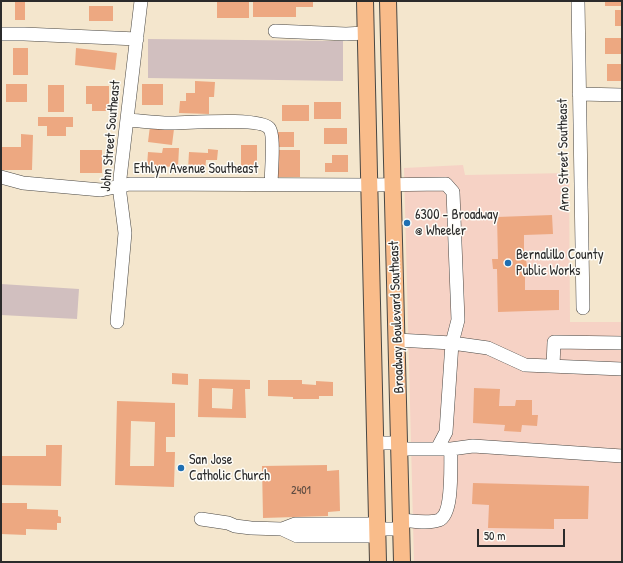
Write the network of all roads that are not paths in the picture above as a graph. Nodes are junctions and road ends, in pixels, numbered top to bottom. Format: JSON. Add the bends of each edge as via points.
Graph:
{"nodes":[{"id":1,"x":141,"y":1,"type":"edge"},
{"id":2,"x":365,"y":1,"type":"edge"},
{"id":3,"x":388,"y":1,"type":"edge"},
{"id":4,"x":578,"y":1,"type":"edge"},
{"id":5,"x":275,"y":31,"type":"dead end"},
{"id":6,"x":366,"y":33,"type":"junction"},
{"id":7,"x":1,"y":34,"type":"edge"},
{"id":8,"x":136,"y":39,"type":"junction"},
{"id":9,"x":579,"y":94,"type":"junction"},
{"id":10,"x":622,"y":95,"type":"edge"},
{"id":11,"x":128,"y":120,"type":"junction"},
{"id":12,"x":1,"y":177,"type":"edge"},
{"id":13,"x":393,"y":184,"type":"junction"},
{"id":14,"x":271,"y":185,"type":"junction"},
{"id":15,"x":368,"y":185,"type":"junction"},
{"id":16,"x":120,"y":186,"type":"junction"},
{"id":17,"x":583,"y":308,"type":"dead end"},
{"id":18,"x":117,"y":322,"type":"dead end"},
{"id":19,"x":397,"y":340,"type":"junction"},
{"id":20,"x":452,"y":343,"type":"junction"},
{"id":21,"x":622,"y":343,"type":"edge"},
{"id":22,"x":553,"y":366,"type":"junction"},
{"id":23,"x":622,"y":368,"type":"edge"},
{"id":24,"x":376,"y":443,"type":"junction"},
{"id":25,"x":400,"y":446,"type":"junction"},
{"id":26,"x":437,"y":449,"type":"junction"},
{"id":27,"x":451,"y":450,"type":"junction"},
{"id":28,"x":622,"y":456,"type":"edge"},
{"id":29,"x":201,"y":519,"type":"dead end"},
{"id":30,"x":402,"y":524,"type":"junction"},
{"id":31,"x":378,"y":530,"type":"junction"},
{"id":32,"x":378,"y":562,"type":"edge"},
{"id":33,"x":402,"y":562,"type":"edge"}],
"edges":[{"from":1,"to":8,"type":"street","name":"John Street Southeast"},
{"from":2,"to":6,"type":"main road","name":"Broadway Boulevard Southeast"},
{"from":3,"to":13,"type":"main road","name":"Broadway Boulevard Southeast"},
{"from":4,"to":9,"type":"street","name":"Arno Street Southeast"},
{"from":5,"to":6,"type":"street"},
{"from":6,"to":15,"type":"main road","name":"Broadway Boulevard Southeast"},
{"from":7,"to":8,"type":"street"},
{"from":8,"to":11,"type":"street","name":"John Street Southeast"},
{"from":9,"to":10,"type":"street"},
{"from":9,"to":17,"type":"street","name":"Arno Street Southeast"},
{"from":11,"to":14,"type":"street","via":[[265,124],[271,132]]},
{"from":11,"to":16,"type":"street","name":"John Street Southeast"},
{"from":12,"to":16,"type":"street","name":"Ethlyn Avenue Southeast","via":[[22,182],[101,190]]},
{"from":13,"to":15,"type":"street","name":"Ethlyn Avenue Southeast"},
{"from":13,"to":19,"type":"main road","name":"Broadway Boulevard Southeast"},
{"from":13,"to":20,"type":"street","name":"Ethlyn Avenue Southeast","via":[[446,184],[453,192],[458,320]]},
{"from":14,"to":15,"type":"street","name":"Ethlyn Avenue Southeast"},
{"from":14,"to":16,"type":"street","name":"Ethlyn Avenue Southeast"},
{"from":15,"to":24,"type":"main road","name":"Broadway Boulevard Southeast"},
{"from":16,"to":18,"type":"street","name":"John Street Southeast","via":[[125,233]]},
{"from":19,"to":20,"type":"street"},
{"from":19,"to":25,"type":"main road","name":"Broadway Boulevard Southeast"},
{"from":20,"to":22,"type":"street","via":[[488,348],[525,365]]},
{"from":20,"to":26,"type":"street","name":"Ethlyn Avenue Southeast","via":[[446,432]]},
{"from":21,"to":22,"type":"street","via":[[554,342]]},
{"from":22,"to":23,"type":"street"},
{"from":24,"to":25,"type":"street"},
{"from":24,"to":31,"type":"main road","name":"Broadway Boulevard Southeast"},
{"from":25,"to":26,"type":"street"},
{"from":25,"to":30,"type":"main road","name":"Broadway Boulevard Southeast"},
{"from":26,"to":27,"type":"street"},
{"from":27,"to":28,"type":"street","via":[[473,446]]},
{"from":27,"to":30,"type":"street","via":[[450,501],[446,514],[438,520]]},
{"from":29,"to":31,"type":"street","via":[[243,527],[282,529],[295,524]]},
{"from":30,"to":31,"type":"street"},
{"from":30,"to":33,"type":"main road","name":"Broadway Boulevard Southeast"},
{"from":31,"to":32,"type":"main road","name":"Broadway Boulevard Southeast"}]}
